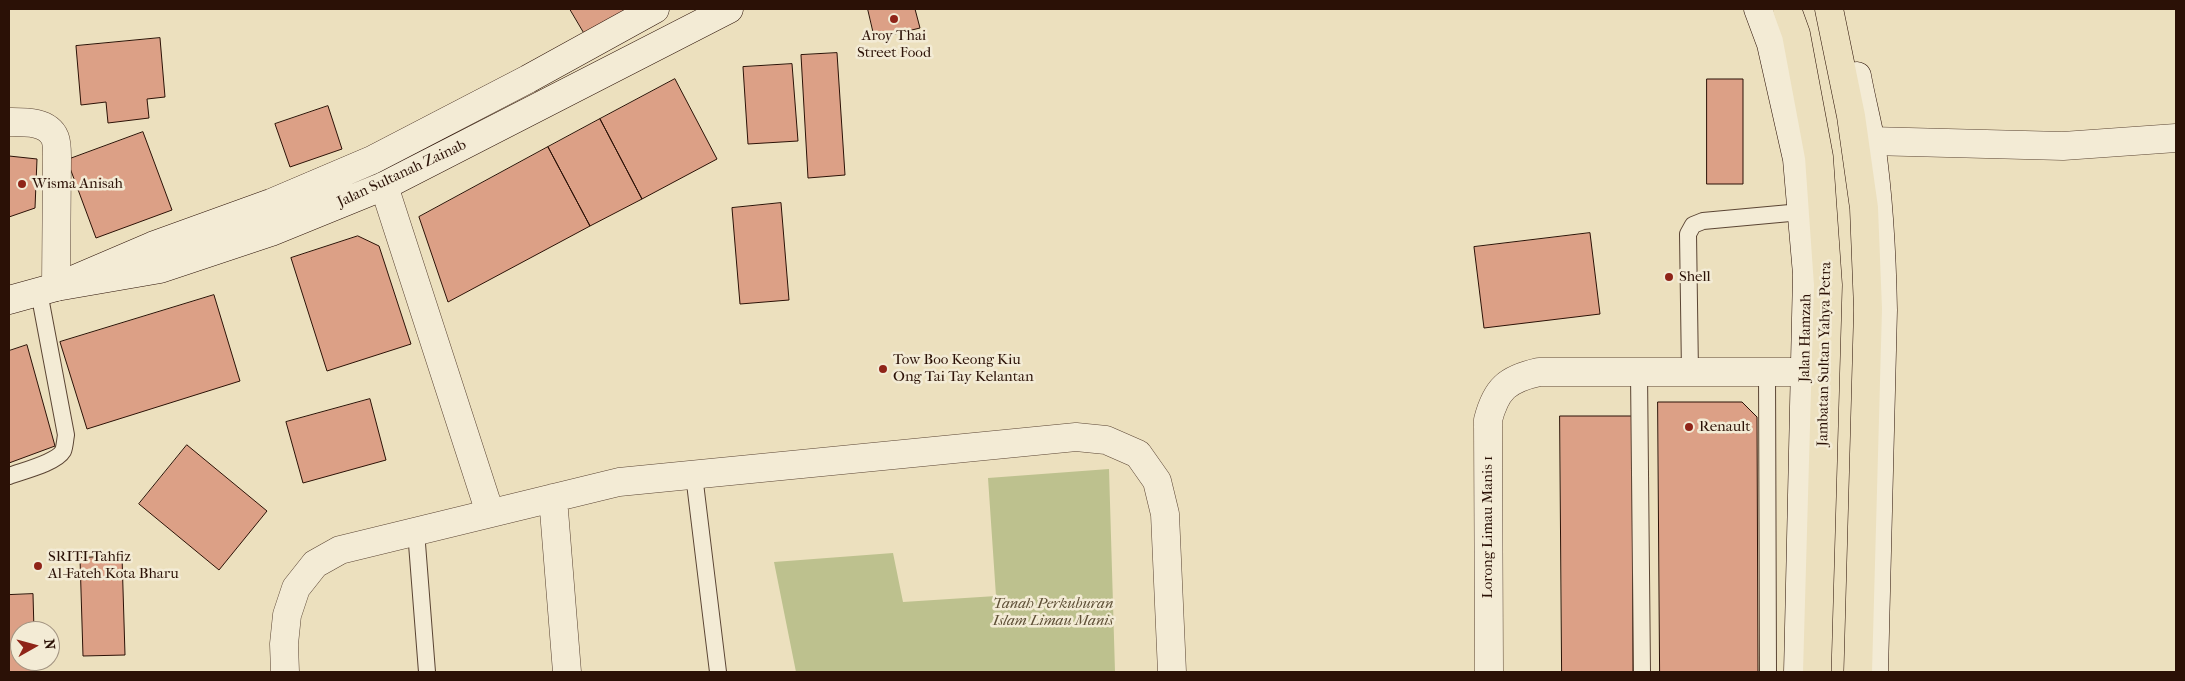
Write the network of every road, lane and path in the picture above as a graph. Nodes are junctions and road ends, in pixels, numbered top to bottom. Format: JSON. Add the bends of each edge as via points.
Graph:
{"nodes":[{"id":1,"x":655,"y":9,"type":"edge"},
{"id":2,"x":729,"y":9,"type":"edge"},
{"id":3,"x":1758,"y":9,"type":"edge"},
{"id":4,"x":1787,"y":9,"type":"edge"},
{"id":5,"x":1829,"y":9,"type":"edge"},
{"id":6,"x":1841,"y":9,"type":"edge"},
{"id":7,"x":9,"y":122,"type":"edge"},
{"id":8,"x":2176,"y":138,"type":"edge"},
{"id":9,"x":1870,"y":142,"type":"junction"},
{"id":10,"x":384,"y":186,"type":"junction"},
{"id":11,"x":1802,"y":212,"type":"junction"},
{"id":12,"x":48,"y":289,"type":"junction"},
{"id":13,"x":9,"y":300,"type":"edge"},
{"id":14,"x":1639,"y":372,"type":"junction"},
{"id":15,"x":1690,"y":372,"type":"junction"},
{"id":16,"x":1767,"y":372,"type":"junction"},
{"id":17,"x":1805,"y":372,"type":"junction"},
{"id":18,"x":694,"y":474,"type":"junction"},
{"id":19,"x":9,"y":476,"type":"edge"},
{"id":20,"x":553,"y":498,"type":"junction"},
{"id":21,"x":490,"y":513,"type":"junction"},
{"id":22,"x":416,"y":531,"type":"junction"},
{"id":23,"x":285,"y":672,"type":"edge"},
{"id":24,"x":427,"y":672,"type":"edge"},
{"id":25,"x":567,"y":672,"type":"edge"},
{"id":26,"x":718,"y":672,"type":"edge"},
{"id":27,"x":1172,"y":672,"type":"edge"},
{"id":28,"x":1489,"y":672,"type":"edge"},
{"id":29,"x":1642,"y":672,"type":"edge"},
{"id":30,"x":1768,"y":672,"type":"edge"},
{"id":31,"x":1798,"y":672,"type":"edge"},
{"id":32,"x":1817,"y":672,"type":"edge"},
{"id":33,"x":1858,"y":672,"type":"edge"},
{"id":34,"x":1874,"y":672,"type":"edge"}],
"edges":[{"from":1,"to":12,"type":"street","name":"Jalan Sultanah Zainab","via":[[372,160],[272,203],[152,246]]},
{"from":2,"to":10,"type":"street","name":"Jalan Sultanah Zainab"},
{"from":3,"to":11,"type":"street","name":"Jalan Hamzah","via":[[1772,44],[1796,159]]},
{"from":4,"to":32,"type":"highway","name":"Jambatan Sultan Yahya Petra","via":[[1796,34],[1819,157],[1828,285]]},
{"from":5,"to":33,"type":"highway","via":[[1851,116],[1864,208],[1868,309]]},
{"from":6,"to":9,"type":"street"},
{"from":7,"to":12,"type":"street","via":[[28,122],[44,127],[55,137],[57,157]]},
{"from":8,"to":9,"type":"street","via":[[2063,146]]},
{"from":9,"to":34,"type":"street","via":[[1879,213],[1883,310]]},
{"from":10,"to":12,"type":"street","name":"Jalan Sultanah Zainab","via":[[271,232],[160,269]]},
{"from":10,"to":21,"type":"street"},
{"from":11,"to":15,"type":"lane","via":[[1703,221],[1693,225],[1688,234]]},
{"from":11,"to":17,"type":"street","name":"Jalan Hamzah","via":[[1807,274]]},
{"from":12,"to":13,"type":"street","name":"Jalan Sultanah Zainab"},
{"from":12,"to":19,"type":"lane","via":[[65,443],[63,450],[52,460]]},
{"from":14,"to":15,"type":"street"},
{"from":14,"to":28,"type":"street","name":"Lorong Limau Manis 1","via":[[1539,372],[1520,376],[1504,385],[1492,402],[1488,420]]},
{"from":14,"to":29,"type":"lane"},
{"from":15,"to":16,"type":"street"},
{"from":16,"to":17,"type":"street"},
{"from":16,"to":30,"type":"lane"},
{"from":17,"to":31,"type":"street","name":"Jalan Hamzah"},
{"from":18,"to":20,"type":"street","via":[[619,482]]},
{"from":18,"to":26,"type":"lane"},
{"from":18,"to":27,"type":"street","via":[[1076,437],[1106,440],[1138,454],[1157,481],[1165,514]]},
{"from":20,"to":21,"type":"street"},
{"from":20,"to":25,"type":"street"},
{"from":21,"to":22,"type":"street"},
{"from":22,"to":23,"type":"street","via":[[340,550],[315,564],[296,588],[287,615]]},
{"from":22,"to":24,"type":"lane"}]}
